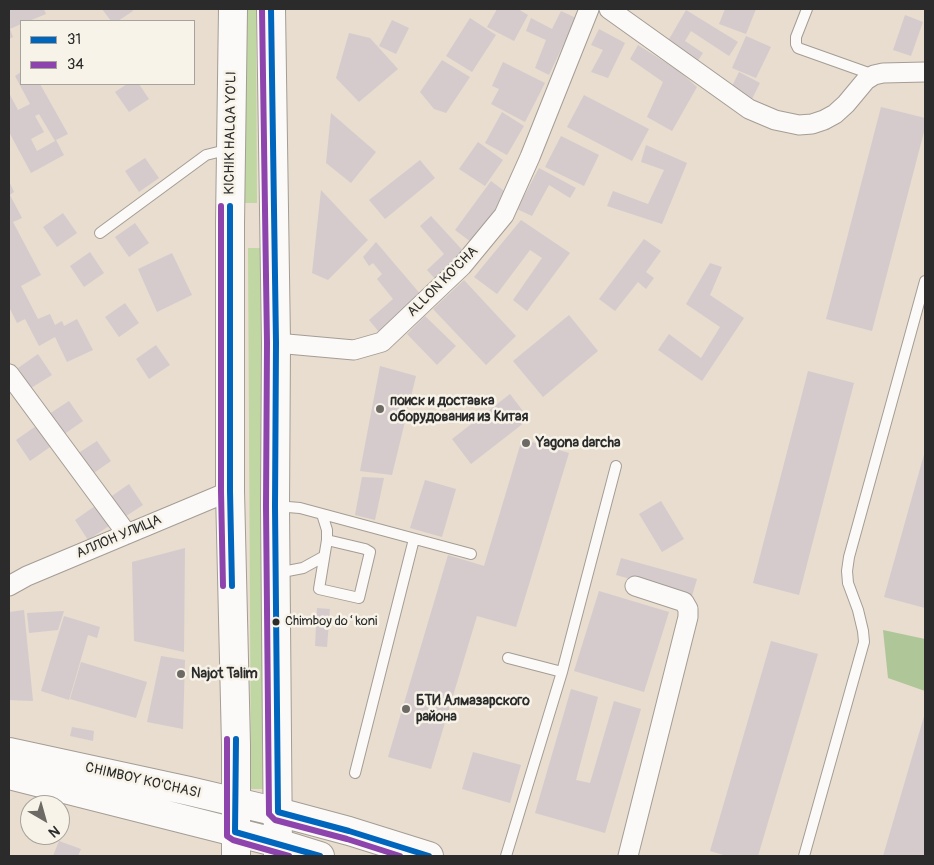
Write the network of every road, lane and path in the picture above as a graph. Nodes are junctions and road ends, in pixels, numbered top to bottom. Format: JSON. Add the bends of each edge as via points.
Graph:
{"nodes":[{"id":1,"x":233,"y":9,"type":"edge"},
{"id":2,"x":271,"y":9,"type":"edge"},
{"id":3,"x":588,"y":9,"type":"edge"},
{"id":4,"x":608,"y":9,"type":"edge"},
{"id":5,"x":807,"y":9,"type":"edge"},
{"id":6,"x":925,"y":72,"type":"edge"},
{"id":7,"x":874,"y":75,"type":"junction"},
{"id":8,"x":231,"y":149,"type":"junction"},
{"id":9,"x":273,"y":221,"type":"junction"},
{"id":10,"x":230,"y":223,"type":"junction"},
{"id":11,"x":100,"y":233,"type":"dead end"},
{"id":12,"x":925,"y":281,"type":"edge"},
{"id":13,"x":276,"y":343,"type":"junction"},
{"id":14,"x":9,"y":374,"type":"edge"},
{"id":15,"x":616,"y":466,"type":"dead end"},
{"id":16,"x":230,"y":491,"type":"junction"},
{"id":17,"x":275,"y":506,"type":"junction"},
{"id":18,"x":322,"y":514,"type":"junction"},
{"id":19,"x":127,"y":534,"type":"junction"},
{"id":20,"x":414,"y":538,"type":"junction"},
{"id":21,"x":327,"y":540,"type":"junction"},
{"id":22,"x":471,"y":554,"type":"dead end"},
{"id":23,"x":323,"y":557,"type":"junction"},
{"id":24,"x":276,"y":573,"type":"junction"},
{"id":25,"x":9,"y":586,"type":"edge"},
{"id":26,"x":635,"y":586,"type":"dead end"},
{"id":27,"x":508,"y":658,"type":"dead end"},
{"id":28,"x":562,"y":672,"type":"junction"},
{"id":29,"x":9,"y":752,"type":"edge"},
{"id":30,"x":356,"y":773,"type":"dead end"},
{"id":31,"x":9,"y":775,"type":"edge"},
{"id":32,"x":235,"y":802,"type":"junction"},
{"id":33,"x":278,"y":812,"type":"junction"},
{"id":34,"x":235,"y":844,"type":"edge"},
{"id":35,"x":278,"y":850,"type":"edge"},
{"id":36,"x":320,"y":856,"type":"edge"},
{"id":37,"x":429,"y":856,"type":"edge"},
{"id":38,"x":506,"y":856,"type":"edge"},
{"id":39,"x":628,"y":856,"type":"edge"},
{"id":40,"x":804,"y":856,"type":"edge"}],
"edges":[{"from":1,"to":8,"type":"main road","name":"KICHIK HALQA YO'LI"},
{"from":2,"to":9,"type":"main road"},
{"from":3,"to":13,"type":"street","name":"ALLON KO'CHA","via":[[504,215],[462,266],[382,342],[354,350]]},
{"from":4,"to":7,"type":"street","via":[[748,109],[775,120],[812,124],[824,120],[835,114]]},
{"from":5,"to":7,"type":"lane","via":[[796,37],[798,48]]},
{"from":6,"to":7,"type":"street"},
{"from":8,"to":10,"type":"main road","name":"KICHIK HALQA YO'LI"},
{"from":8,"to":11,"type":"lane","via":[[206,155]]},
{"from":9,"to":10,"type":"main road"},
{"from":9,"to":13,"type":"main road"},
{"from":10,"to":16,"type":"main road","name":"KICHIK HALQA YO'LI"},
{"from":12,"to":40,"type":"lane","via":[[849,557],[848,583],[864,630],[864,642]]},
{"from":13,"to":17,"type":"main road"},
{"from":14,"to":19,"type":"street"},
{"from":15,"to":28,"type":"lane"},
{"from":16,"to":19,"type":"street","name":"АЛЛОН УЛИЦА"},
{"from":16,"to":32,"type":"main road","name":"KICHIK HALQA YO'LI"},
{"from":17,"to":18,"type":"lane"},
{"from":17,"to":24,"type":"main road"},
{"from":18,"to":20,"type":"lane"},
{"from":18,"to":21,"type":"lane"},
{"from":19,"to":25,"type":"street","name":"АЛЛОН УЛИЦА"},
{"from":20,"to":22,"type":"lane"},
{"from":20,"to":30,"type":"lane"},
{"from":21,"to":23,"type":"lane"},
{"from":21,"to":23,"type":"lane","via":[[370,552],[361,597],[319,589]]},
{"from":23,"to":24,"type":"lane","via":[[303,568]]},
{"from":24,"to":33,"type":"main road"},
{"from":26,"to":39,"type":"street","via":[[684,602],[688,617]]},
{"from":27,"to":28,"type":"lane"},
{"from":28,"to":38,"type":"lane"},
{"from":29,"to":32,"type":"main road","name":"CHIMBOY KO'CHASI"},
{"from":31,"to":34,"type":"main road","name":"CHIMBOY KO'CHASI"},
{"from":32,"to":33,"type":"main road","name":"CHIMBOY KO'CHASI"},
{"from":32,"to":34,"type":"main road","name":"KICHIK HALQA YO'LI"},
{"from":33,"to":35,"type":"main road"},
{"from":33,"to":37,"type":"main road","name":"CHIMBOY KO'CHASI"},
{"from":34,"to":35,"type":"main road","name":"CHIMBOY KO'CHASI"},
{"from":35,"to":36,"type":"main road","name":"CHIMBOY KO'CHASI"}]}
